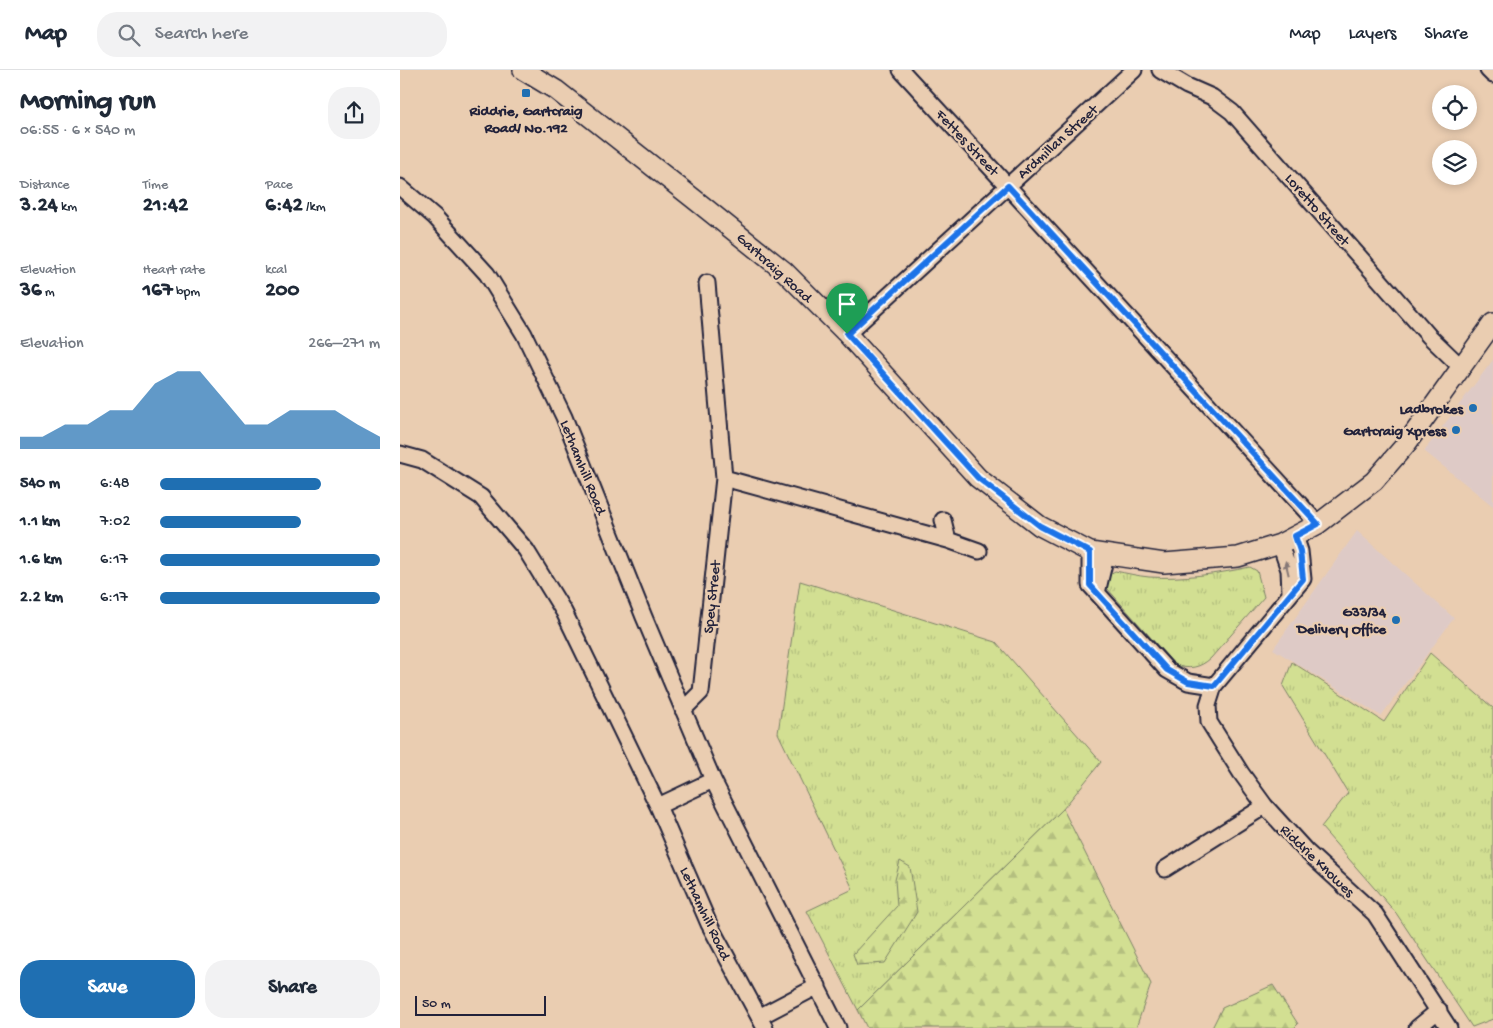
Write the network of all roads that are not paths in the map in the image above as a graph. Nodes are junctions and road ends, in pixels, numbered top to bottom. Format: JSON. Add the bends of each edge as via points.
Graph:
{"nodes":[{"id":1,"x":523,"y":70,"type":"edge"},
{"id":2,"x":901,"y":70,"type":"edge"},
{"id":3,"x":1134,"y":70,"type":"edge"},
{"id":4,"x":1160,"y":70,"type":"edge"},
{"id":5,"x":1488,"y":70,"type":"edge"},
{"id":6,"x":1493,"y":75,"type":"edge"},
{"id":7,"x":1008,"y":186,"type":"junction"},
{"id":8,"x":400,"y":187,"type":"edge"},
{"id":9,"x":707,"y":283,"type":"dead end"},
{"id":10,"x":1493,"y":323,"type":"edge"},
{"id":11,"x":847,"y":334,"type":"junction"},
{"id":12,"x":1461,"y":367,"type":"junction"},
{"id":13,"x":400,"y":454,"type":"edge"},
{"id":14,"x":724,"y":478,"type":"junction"},
{"id":15,"x":943,"y":520,"type":"dead end"},
{"id":16,"x":1318,"y":524,"type":"junction"},
{"id":17,"x":948,"y":540,"type":"junction"},
{"id":18,"x":1287,"y":540,"type":"junction"},
{"id":19,"x":979,"y":551,"type":"dead end"},
{"id":20,"x":1098,"y":554,"type":"junction"},
{"id":21,"x":1214,"y":686,"type":"junction"},
{"id":22,"x":683,"y":710,"type":"junction"},
{"id":23,"x":713,"y":780,"type":"junction"},
{"id":24,"x":658,"y":806,"type":"junction"},
{"id":25,"x":1265,"y":806,"type":"junction"},
{"id":26,"x":1165,"y":869,"type":"dead end"},
{"id":27,"x":818,"y":986,"type":"junction"},
{"id":28,"x":1439,"y":1010,"type":"junction"},
{"id":29,"x":762,"y":1022,"type":"edge"},
{"id":30,"x":838,"y":1028,"type":"edge"},
{"id":31,"x":1417,"y":1028,"type":"edge"},
{"id":32,"x":1449,"y":1028,"type":"edge"}],
"edges":[{"from":1,"to":11,"type":"street","name":"Gartcraig Road","via":[[556,90],[784,271]]},
{"from":2,"to":7,"type":"street","name":"Fettes Street"},
{"from":3,"to":7,"type":"street","name":"Ardmillan Street"},
{"from":4,"to":12,"type":"street","name":"Loretto Street","via":[[1212,97],[1232,112],[1429,336]]},
{"from":5,"to":6,"type":"street"},
{"from":7,"to":11,"type":"street","name":"Ardmillan Street"},
{"from":7,"to":16,"type":"street","name":"Fettes Street"},
{"from":8,"to":22,"type":"street","name":"Lethamhill Road","via":[[435,217],[487,274],[524,334],[564,417]]},
{"from":9,"to":14,"type":"street","name":"Spey Street"},
{"from":10,"to":12,"type":"street","name":"Gartcraig Road"},
{"from":11,"to":20,"type":"street","name":"Gartcraig Road","via":[[978,478],[1040,526]]},
{"from":12,"to":16,"type":"street","name":"Gartcraig Road","via":[[1407,443],[1374,481]]},
{"from":13,"to":24,"type":"street","name":"Lethamhill Road","via":[[422,460],[481,497],[526,550],[564,612]]},
{"from":14,"to":17,"type":"street"},
{"from":14,"to":22,"type":"street","name":"Spey Street","via":[[701,692]]},
{"from":15,"to":17,"type":"street"},
{"from":16,"to":18,"type":"street","name":"Gartcraig Road"},
{"from":17,"to":19,"type":"street"},
{"from":18,"to":20,"type":"street","name":"Gartcraig Road","via":[[1238,557],[1164,563]]},
{"from":18,"to":21,"type":"street","via":[[1300,551],[1303,579]]},
{"from":20,"to":21,"type":"street","via":[[1097,593],[1167,670],[1188,682]]},
{"from":21,"to":25,"type":"street","name":"Riddrie Knowes","via":[[1208,705],[1209,722]]},
{"from":22,"to":23,"type":"street","name":"Lethamhill Road"},
{"from":23,"to":24,"type":"street"},
{"from":23,"to":27,"type":"street","name":"Lethamhill Road"},
{"from":24,"to":29,"type":"street","name":"Lethamhill Road","via":[[709,924]]},
{"from":25,"to":26,"type":"street"},
{"from":25,"to":28,"type":"street","name":"Riddrie Knowes","via":[[1306,851],[1375,914]]},
{"from":27,"to":29,"type":"street","name":"Lethamhill Road"},
{"from":27,"to":30,"type":"street","name":"Lethamhill Road"},
{"from":28,"to":31,"type":"street"},
{"from":28,"to":32,"type":"street","name":"Riddrie Knowes"}]}
